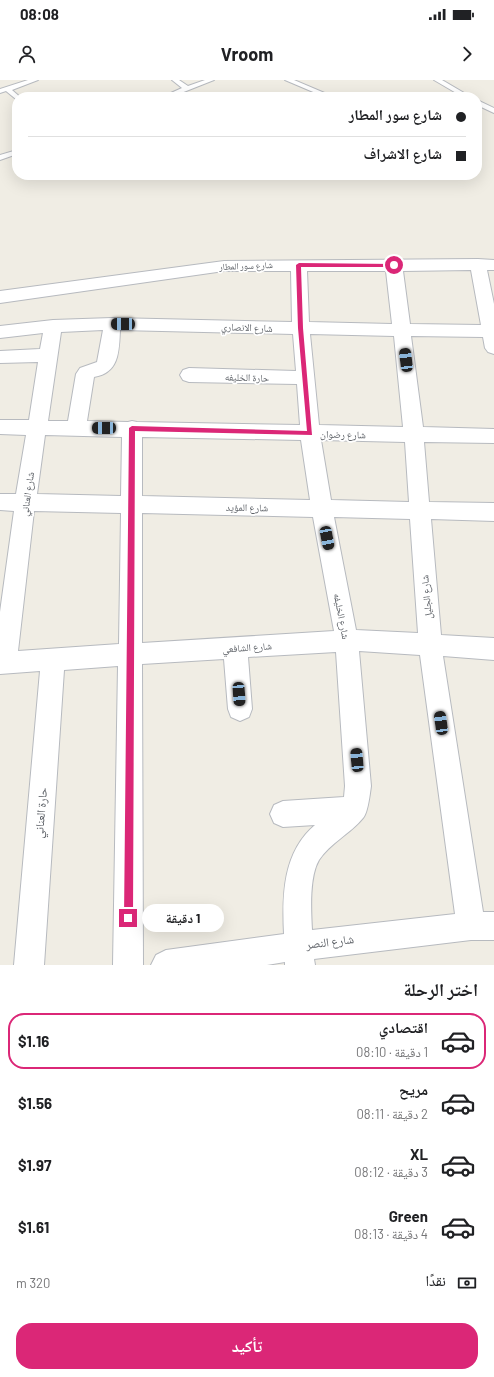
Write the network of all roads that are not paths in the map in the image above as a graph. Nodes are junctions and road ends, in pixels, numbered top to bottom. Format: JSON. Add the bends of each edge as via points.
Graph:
{"nodes":[{"id":1,"x":35,"y":80,"type":"edge"},
{"id":2,"x":175,"y":80,"type":"edge"},
{"id":3,"x":211,"y":80,"type":"edge"},
{"id":4,"x":288,"y":80,"type":"edge"},
{"id":5,"x":437,"y":80,"type":"edge"},
{"id":6,"x":186,"y":89,"type":"junction"},
{"id":7,"x":4,"y":90,"type":"edge"},
{"id":8,"x":178,"y":92,"type":"edge"},
{"id":9,"x":318,"y":92,"type":"edge"},
{"id":10,"x":459,"y":92,"type":"edge"},
{"id":11,"x":482,"y":105,"type":"edge"},
{"id":12,"x":494,"y":111,"type":"edge"},
{"id":13,"x":12,"y":154,"type":"edge"},
{"id":14,"x":0,"y":158,"type":"edge"},
{"id":15,"x":486,"y":264,"type":"edge"},
{"id":16,"x":299,"y":265,"type":"junction"},
{"id":17,"x":394,"y":265,"type":"junction"},
{"id":18,"x":0,"y":297,"type":"edge"},
{"id":19,"x":112,"y":324,"type":"junction"},
{"id":20,"x":53,"y":326,"type":"junction"},
{"id":21,"x":301,"y":328,"type":"junction"},
{"id":22,"x":402,"y":330,"type":"junction"},
{"id":23,"x":492,"y":331,"type":"edge"},
{"id":24,"x":0,"y":332,"type":"edge"},
{"id":25,"x":494,"y":348,"type":"edge"},
{"id":26,"x":49,"y":355,"type":"junction"},
{"id":27,"x":0,"y":357,"type":"edge"},
{"id":28,"x":189,"y":375,"type":"dead end"},
{"id":29,"x":304,"y":378,"type":"junction"},
{"id":30,"x":0,"y":427,"type":"edge"},
{"id":31,"x":37,"y":427,"type":"junction"},
{"id":32,"x":76,"y":428,"type":"junction"},
{"id":33,"x":132,"y":428,"type":"junction"},
{"id":34,"x":310,"y":433,"type":"junction"},
{"id":35,"x":414,"y":435,"type":"junction"},
{"id":36,"x":494,"y":436,"type":"edge"},
{"id":37,"x":0,"y":502,"type":"edge"},
{"id":38,"x":25,"y":502,"type":"junction"},
{"id":39,"x":131,"y":505,"type":"junction"},
{"id":40,"x":322,"y":508,"type":"junction"},
{"id":41,"x":419,"y":510,"type":"junction"},
{"id":42,"x":494,"y":512,"type":"edge"},
{"id":43,"x":347,"y":641,"type":"junction"},
{"id":44,"x":430,"y":645,"type":"junction"},
{"id":45,"x":235,"y":648,"type":"junction"},
{"id":46,"x":494,"y":649,"type":"edge"},
{"id":47,"x":132,"y":655,"type":"junction"},
{"id":48,"x":53,"y":660,"type":"junction"},
{"id":49,"x":2,"y":662,"type":"edge"},
{"id":50,"x":240,"y":709,"type":"dead end"},
{"id":51,"x":354,"y":809,"type":"junction"},
{"id":52,"x":283,"y":814,"type":"dead end"},
{"id":53,"x":482,"y":926,"type":"edge"},
{"id":54,"x":299,"y":956,"type":"edge"},
{"id":55,"x":29,"y":965,"type":"edge"},
{"id":56,"x":128,"y":965,"type":"edge"},
{"id":57,"x":166,"y":965,"type":"edge"}],
"edges":[{"from":1,"to":7,"type":"lane"},
{"from":2,"to":6,"type":"lane"},
{"from":3,"to":6,"type":"lane"},
{"from":4,"to":9,"type":"lane"},
{"from":5,"to":10,"type":"lane"},
{"from":6,"to":8,"type":"lane"},
{"from":11,"to":12,"type":"lane"},
{"from":13,"to":14,"type":"lane"},
{"from":15,"to":17,"type":"street","name":"شارع سور المطار"},
{"from":15,"to":23,"type":"street"},
{"from":16,"to":17,"type":"street","name":"شارع سور المطار"},
{"from":16,"to":18,"type":"street","name":"شارع سور المطار","via":[[224,266]]},
{"from":16,"to":21,"type":"street","name":"شارع الخليفه"},
{"from":17,"to":22,"type":"street","name":"شارع الجليل"},
{"from":19,"to":20,"type":"street","name":"شارع الانصاري"},
{"from":19,"to":21,"type":"street","name":"شارع الانصاري"},
{"from":19,"to":32,"type":"street","via":[[107,364],[102,369],[85,374]]},
{"from":20,"to":24,"type":"street","name":"شارع الانصاري"},
{"from":20,"to":26,"type":"street","name":"شارع العناني"},
{"from":21,"to":22,"type":"street","name":"شارع الانصاري"},
{"from":21,"to":29,"type":"street","name":"شارع الخليفه"},
{"from":22,"to":23,"type":"street","name":"شارع الانصاري"},
{"from":22,"to":35,"type":"street","name":"شارع الجليل"},
{"from":23,"to":25,"type":"street"},
{"from":26,"to":27,"type":"street"},
{"from":26,"to":31,"type":"street","name":"شارع العناني"},
{"from":28,"to":29,"type":"street","name":"حارة الخليفه"},
{"from":29,"to":34,"type":"street","name":"شارع الخليفه"},
{"from":30,"to":31,"type":"street","name":"شارع رضوان"},
{"from":31,"to":32,"type":"street","name":"شارع رضوان"},
{"from":31,"to":38,"type":"street","name":"شارع العناني"},
{"from":32,"to":33,"type":"street","name":"شارع رضوان"},
{"from":33,"to":34,"type":"street","name":"شارع رضوان"},
{"from":33,"to":39,"type":"street"},
{"from":34,"to":35,"type":"street","name":"شارع رضوان"},
{"from":34,"to":40,"type":"street","name":"شارع الخليفه"},
{"from":35,"to":36,"type":"street","name":"شارع رضوان"},
{"from":35,"to":41,"type":"street","name":"شارع الجليل"},
{"from":37,"to":38,"type":"street","name":"شارع المؤيد"},
{"from":38,"to":39,"type":"street","name":"شارع المؤيد"},
{"from":38,"to":49,"type":"street","name":"شارع العناني"},
{"from":39,"to":40,"type":"street","name":"شارع المؤيد"},
{"from":39,"to":47,"type":"street"},
{"from":40,"to":41,"type":"street","name":"شارع المؤيد"},
{"from":40,"to":43,"type":"street","name":"شارع الخليفه"},
{"from":41,"to":42,"type":"street","name":"شارع المؤيد"},
{"from":41,"to":44,"type":"street","name":"شارع الجليل"},
{"from":43,"to":44,"type":"street","name":"شارع الشافعي"},
{"from":43,"to":45,"type":"street","name":"شارع الشافعي"},
{"from":43,"to":51,"type":"street","name":"شارع الخليفه","via":[[358,786],[358,798]]},
{"from":44,"to":46,"type":"street","name":"شارع الشافعي"},
{"from":44,"to":53,"type":"street","name":"شارع الجليل"},
{"from":45,"to":47,"type":"street","name":"شارع الشافعي"},
{"from":45,"to":50,"type":"street"},
{"from":47,"to":48,"type":"street","name":"شارع الشافعي"},
{"from":47,"to":56,"type":"street"},
{"from":48,"to":49,"type":"street","name":"شارع الشافعي"},
{"from":48,"to":55,"type":"street","name":"حارة العناني"},
{"from":51,"to":52,"type":"street"},
{"from":51,"to":54,"type":"street","via":[[344,821],[318,839],[308,851],[303,863],[299,880]]},
{"from":53,"to":54,"type":"street","name":"شارع النصر"},
{"from":54,"to":57,"type":"street","name":"شارع النصر"}]}
